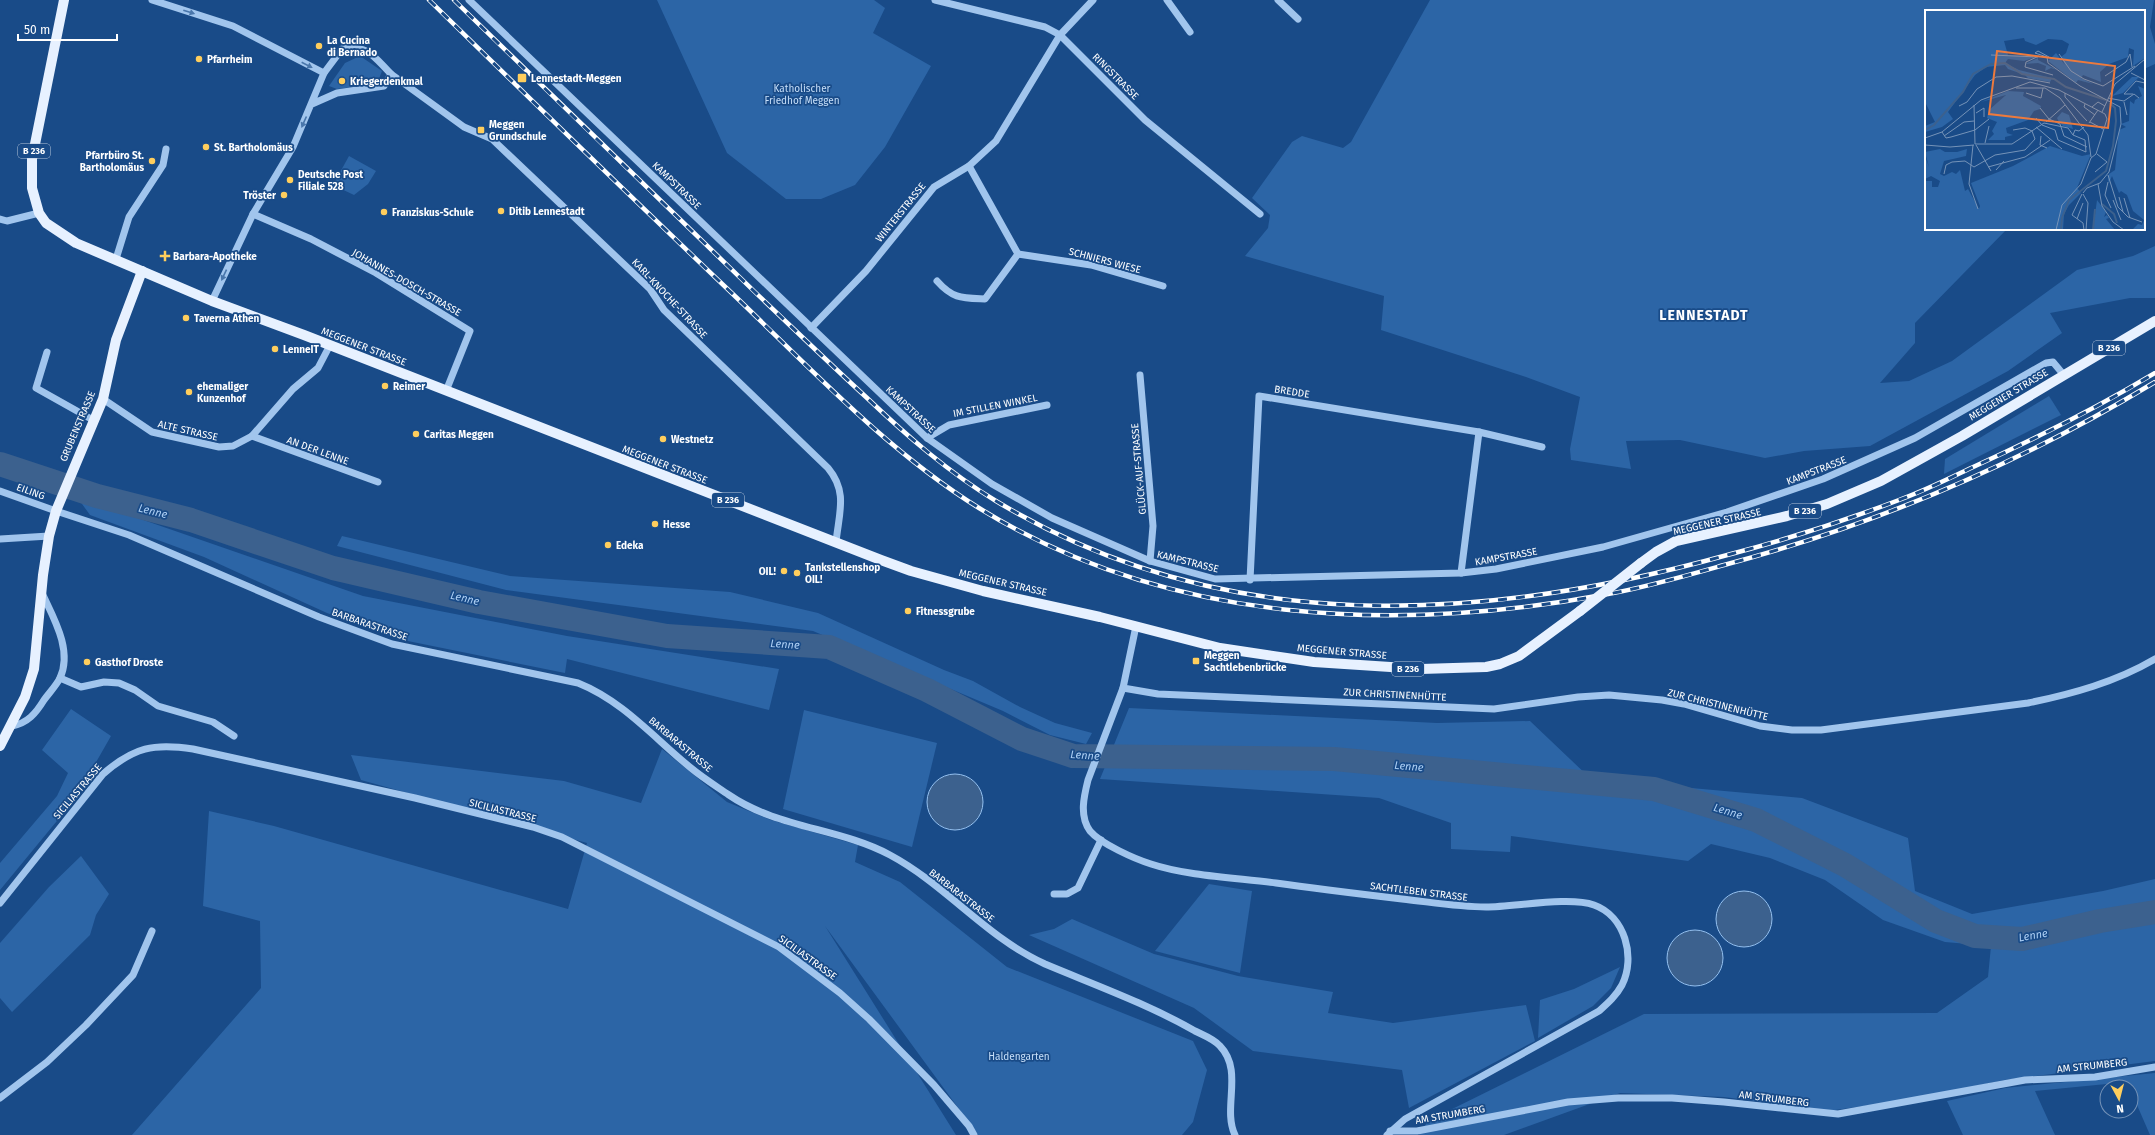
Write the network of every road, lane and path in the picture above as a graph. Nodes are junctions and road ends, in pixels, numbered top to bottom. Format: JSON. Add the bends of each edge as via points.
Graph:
{"nodes":[{"id":1,"x":64,"y":0,"type":"edge"},
{"id":2,"x":152,"y":0,"type":"edge"},
{"id":3,"x":470,"y":0,"type":"edge"},
{"id":4,"x":935,"y":0,"type":"edge"},
{"id":5,"x":1093,"y":0,"type":"edge"},
{"id":6,"x":1167,"y":0,"type":"edge"},
{"id":7,"x":1278,"y":0,"type":"edge"},
{"id":8,"x":1298,"y":19,"type":"dead end"},
{"id":9,"x":1190,"y":32,"type":"dead end"},
{"id":10,"x":1060,"y":35,"type":"junction"},
{"id":11,"x":324,"y":73,"type":"junction"},
{"id":12,"x":391,"y":74,"type":"junction"},
{"id":13,"x":312,"y":104,"type":"junction"},
{"id":14,"x":166,"y":149,"type":"dead end"},
{"id":15,"x":969,"y":166,"type":"junction"},
{"id":16,"x":39,"y":213,"type":"junction"},
{"id":17,"x":253,"y":214,"type":"junction"},
{"id":18,"x":1260,"y":214,"type":"dead end"},
{"id":19,"x":0,"y":219,"type":"edge"},
{"id":20,"x":1018,"y":254,"type":"junction"},
{"id":21,"x":116,"y":260,"type":"junction"},
{"id":22,"x":142,"y":271,"type":"junction"},
{"id":23,"x":937,"y":281,"type":"dead end"},
{"id":24,"x":1163,"y":286,"type":"dead end"},
{"id":25,"x":212,"y":301,"type":"junction"},
{"id":26,"x":2155,"y":321,"type":"edge"},
{"id":27,"x":811,"y":328,"type":"junction"},
{"id":28,"x":330,"y":345,"type":"junction"},
{"id":29,"x":47,"y":352,"type":"dead end"},
{"id":30,"x":2063,"y":374,"type":"junction"},
{"id":31,"x":1140,"y":375,"type":"dead end"},
{"id":32,"x":446,"y":391,"type":"junction"},
{"id":33,"x":103,"y":399,"type":"junction"},
{"id":34,"x":1047,"y":405,"type":"dead end"},
{"id":35,"x":93,"y":420,"type":"junction"},
{"id":36,"x":1479,"y":432,"type":"junction"},
{"id":37,"x":252,"y":436,"type":"junction"},
{"id":38,"x":927,"y":438,"type":"junction"},
{"id":39,"x":1542,"y":447,"type":"dead end"},
{"id":40,"x":378,"y":482,"type":"dead end"},
{"id":41,"x":0,"y":490,"type":"edge"},
{"id":42,"x":56,"y":509,"type":"junction"},
{"id":43,"x":49,"y":536,"type":"junction"},
{"id":44,"x":0,"y":539,"type":"edge"},
{"id":45,"x":836,"y":542,"type":"junction"},
{"id":46,"x":1150,"y":561,"type":"junction"},
{"id":47,"x":1461,"y":573,"type":"junction"},
{"id":48,"x":1250,"y":580,"type":"junction"},
{"id":49,"x":41,"y":591,"type":"junction"},
{"id":50,"x":1136,"y":626,"type":"junction"},
{"id":51,"x":2155,"y":658,"type":"edge"},
{"id":52,"x":60,"y":678,"type":"junction"},
{"id":53,"x":1123,"y":688,"type":"junction"},
{"id":54,"x":12,"y":726,"type":"junction"},
{"id":55,"x":234,"y":736,"type":"dead end"},
{"id":56,"x":0,"y":746,"type":"edge"},
{"id":57,"x":1101,"y":840,"type":"junction"},
{"id":58,"x":1054,"y":894,"type":"dead end"},
{"id":59,"x":0,"y":903,"type":"edge"},
{"id":60,"x":152,"y":931,"type":"dead end"},
{"id":61,"x":2155,"y":1067,"type":"edge"},
{"id":62,"x":0,"y":1098,"type":"edge"},
{"id":63,"x":1388,"y":1133,"type":"edge"},
{"id":64,"x":974,"y":1135,"type":"edge"},
{"id":65,"x":1236,"y":1135,"type":"edge"}],
"edges":[{"from":1,"to":16,"type":"main road","name":"MEGGENER STRASSE","number":"B 236","via":[[32,159],[32,188]]},
{"from":2,"to":11,"type":"street","one_way":true,"via":[[233,26]]},
{"from":3,"to":27,"type":"street","name":"KAMPSTRASSE"},
{"from":4,"to":10,"type":"street","name":"RINGSTRASSE","via":[[1045,27]]},
{"from":5,"to":10,"type":"street","name":"WINTERSTRASSE"},
{"from":6,"to":9,"type":"street"},
{"from":7,"to":8,"type":"street"},
{"from":10,"to":15,"type":"street","name":"WINTERSTRASSE","via":[[996,140]]},
{"from":10,"to":18,"type":"street","name":"RINGSTRASSE","via":[[1145,120]]},
{"from":11,"to":12,"type":"street","name":"KARL-KNOCHE-STRASSE","via":[[342,49],[355,46],[366,50]]},
{"from":11,"to":13,"type":"street","name":"KARL-KNOCHE-STRASSE"},
{"from":12,"to":13,"type":"street","via":[[384,86],[337,93]]},
{"from":12,"to":45,"type":"street","name":"KARL-KNOCHE-STRASSE","via":[[464,127],[492,139],[650,289],[664,310],[828,468],[837,479],[842,494]]},
{"from":13,"to":17,"type":"street","name":"KARL-KNOCHE-STRASSE","one_way":true,"via":[[290,154]]},
{"from":14,"to":21,"type":"street","via":[[163,165],[129,217]]},
{"from":15,"to":20,"type":"street"},
{"from":15,"to":27,"type":"street","name":"WINTERSTRASSE","via":[[934,187],[866,271]]},
{"from":16,"to":19,"type":"street","via":[[7,221]]},
{"from":16,"to":21,"type":"main road","name":"MEGGENER STRASSE","number":"B 236","via":[[56,231],[76,243]]},
{"from":17,"to":25,"type":"street","name":"KARL-KNOCHE-STRASSE","one_way":true},
{"from":17,"to":32,"type":"street","name":"JOHANNES-DOSCH-STRASSE","via":[[376,273],[470,331]]},
{"from":20,"to":23,"type":"street","via":[[985,298],[961,298],[946,292]]},
{"from":20,"to":24,"type":"street","name":"SCHNIERS WIESE","via":[[1091,265]]},
{"from":21,"to":22,"type":"main road","name":"MEGGENER STRASSE","number":"B 236"},
{"from":22,"to":25,"type":"main road","name":"MEGGENER STRASSE","number":"B 236"},
{"from":22,"to":33,"type":"main road","name":"GRUBENSTRASSE","via":[[116,340]]},
{"from":25,"to":28,"type":"main road","name":"MEGGENER STRASSE","number":"B 236"},
{"from":26,"to":30,"type":"main road","name":"MEGGENER STRASSE","number":"B 236"},
{"from":27,"to":38,"type":"street","name":"KAMPSTRASSE"},
{"from":28,"to":32,"type":"main road","name":"MEGGENER STRASSE","number":"B 236"},
{"from":28,"to":37,"type":"street","name":"ALTE STRASSE","via":[[318,368],[293,389]]},
{"from":29,"to":35,"type":"street","via":[[36,388]]},
{"from":30,"to":47,"type":"street","name":"KAMPSTRASSE","via":[[2053,362],[2046,363],[1876,456],[1823,479],[1765,499],[1603,547],[1496,569]]},
{"from":30,"to":50,"type":"main road","name":"MEGGENER STRASSE","number":"B 236","bridge":true,"via":[[1962,436],[1881,481],[1827,504],[1676,542],[1656,552],[1519,656],[1486,667],[1422,669],[1314,662],[1220,648]]},
{"from":31,"to":46,"type":"street","name":"GLÜCK-AUF-STRASSE","via":[[1153,526]]},
{"from":32,"to":45,"type":"main road","name":"MEGGENER STRASSE","number":"B 236"},
{"from":33,"to":35,"type":"main road","name":"GRUBENSTRASSE"},
{"from":33,"to":37,"type":"street","name":"ALTE STRASSE","via":[[129,418],[160,434],[219,447],[233,446]]},
{"from":34,"to":38,"type":"street","name":"IM STILLEN WINKEL","via":[[949,425]]},
{"from":35,"to":42,"type":"main road","name":"GRUBENSTRASSE"},
{"from":36,"to":39,"type":"street","name":"BREDDE"},
{"from":36,"to":47,"type":"street"},
{"from":36,"to":48,"type":"street","name":"BREDDE","via":[[1259,396]]},
{"from":37,"to":40,"type":"street","name":"AN DER LENNE"},
{"from":38,"to":46,"type":"street","name":"KAMPSTRASSE","via":[[992,484],[1052,518]]},
{"from":41,"to":42,"type":"street","name":"EILING"},
{"from":42,"to":43,"type":"main road","name":"GRUBENSTRASSE"},
{"from":42,"to":65,"type":"street","name":"BARBARASTRASSE","via":[[129,535],[325,619],[392,644],[578,683],[594,689],[623,708],[691,768],[732,797],[753,808],[891,855],[1014,948],[1178,1021],[1219,1045],[1227,1055],[1231,1068],[1231,1119]]},
{"from":43,"to":44,"type":"street"},
{"from":43,"to":49,"type":"main road","name":"GRUBENSTRASSE"},
{"from":45,"to":50,"type":"main road","name":"MEGGENER STRASSE","number":"B 236","via":[[894,565],[954,584]]},
{"from":46,"to":48,"type":"street","name":"KAMPSTRASSE","via":[[1215,579]]},
{"from":47,"to":48,"type":"street","name":"KAMPSTRASSE"},
{"from":49,"to":52,"type":"street","via":[[61,641],[64,662]]},
{"from":49,"to":54,"type":"main road","name":"GRUBENSTRASSE","via":[[34,669],[26,697]]},
{"from":50,"to":53,"type":"street","name":"SACHTLEBEN STRASSE"},
{"from":51,"to":53,"type":"street","name":"ZUR CHRISTINENHÜTTE","via":[[2113,679],[2052,698],[1822,730],[1760,726],[1684,704],[1609,695],[1479,708],[1158,694]]},
{"from":52,"to":54,"type":"street","via":[[35,715],[20,725]]},
{"from":52,"to":55,"type":"street","via":[[81,687],[111,682],[127,686],[158,706],[212,722]]},
{"from":53,"to":57,"type":"street","name":"SACHTLEBEN STRASSE","via":[[1084,795],[1084,816],[1090,830]]},
{"from":54,"to":56,"type":"main road","name":"GRUBENSTRASSE"},
{"from":57,"to":58,"type":"street","via":[[1078,888],[1067,894]]},
{"from":57,"to":63,"type":"street","name":"SACHTLEBEN STRASSE","via":[[1135,858],[1168,869],[1465,906],[1504,907],[1579,901],[1608,912],[1620,928],[1629,954],[1628,969],[1613,999],[1599,1011],[1406,1119]]},
{"from":59,"to":64,"type":"street","name":"SICILIASTRASSE","via":[[103,774],[118,761],[146,748],[171,746],[193,749],[423,800],[562,836],[779,948],[840,993],[869,1019],[934,1086]]},
{"from":60,"to":62,"type":"street","via":[[133,975],[47,1062]]},
{"from":61,"to":63,"type":"street","name":"AM STRUMBERG","via":[[2095,1076],[2025,1080],[1844,1114],[1672,1098],[1618,1098],[1568,1102]]}]}
